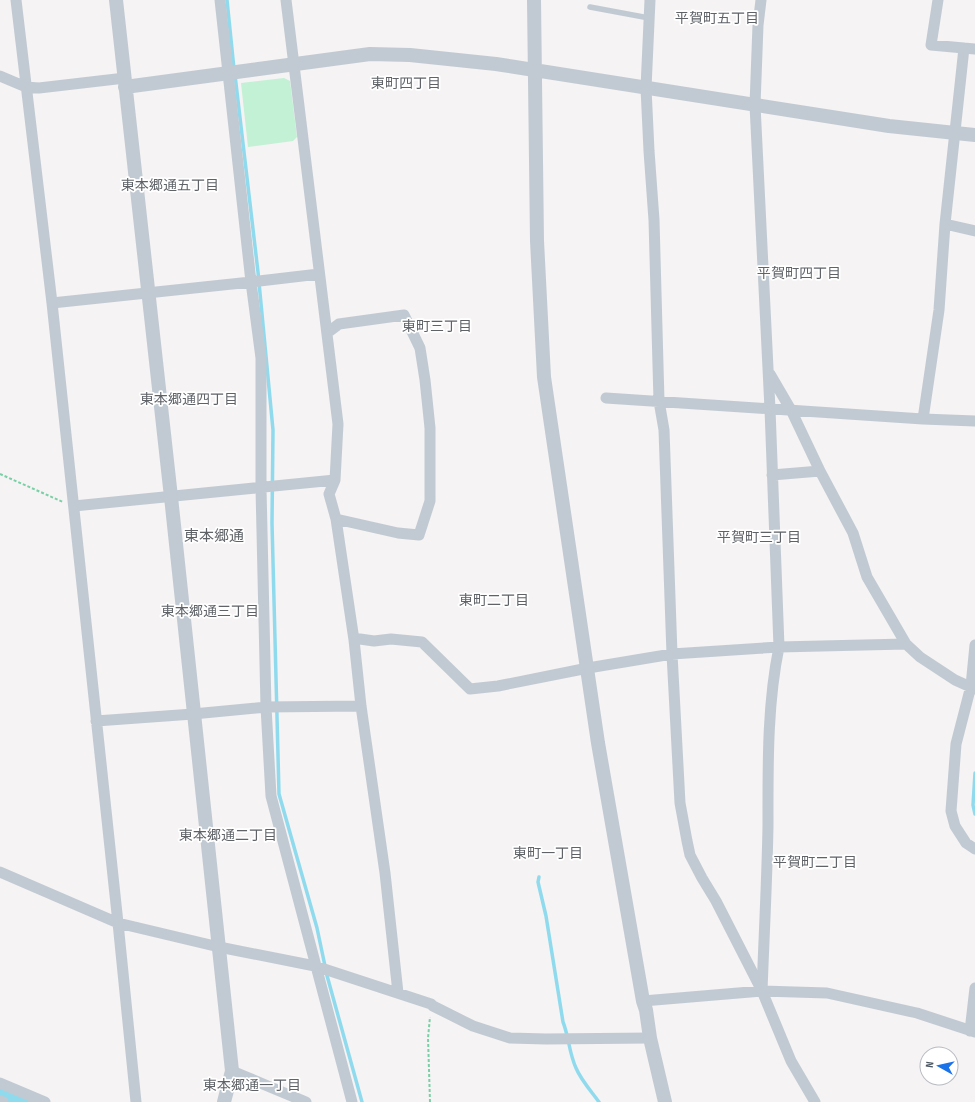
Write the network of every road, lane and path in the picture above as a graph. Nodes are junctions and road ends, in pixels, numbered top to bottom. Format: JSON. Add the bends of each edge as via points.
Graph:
{"nodes":[{"id":1,"x":16,"y":0,"type":"edge"},
{"id":2,"x":116,"y":0,"type":"edge"},
{"id":3,"x":220,"y":0,"type":"edge"},
{"id":4,"x":286,"y":0,"type":"edge"},
{"id":5,"x":534,"y":0,"type":"edge"},
{"id":6,"x":650,"y":0,"type":"edge"},
{"id":7,"x":761,"y":0,"type":"edge"},
{"id":8,"x":938,"y":0,"type":"edge"},
{"id":9,"x":590,"y":7,"type":"dead end"},
{"id":10,"x":649,"y":18,"type":"junction"},
{"id":11,"x":964,"y":48,"type":"junction"},
{"id":12,"x":975,"y":49,"type":"edge"},
{"id":13,"x":293,"y":65,"type":"junction"},
{"id":14,"x":535,"y":71,"type":"junction"},
{"id":15,"x":228,"y":73,"type":"junction"},
{"id":16,"x":0,"y":76,"type":"edge"},
{"id":17,"x":125,"y":83,"type":"junction"},
{"id":18,"x":26,"y":87,"type":"junction"},
{"id":19,"x":646,"y":88,"type":"junction"},
{"id":20,"x":755,"y":105,"type":"junction"},
{"id":21,"x":955,"y":134,"type":"junction"},
{"id":22,"x":975,"y":135,"type":"edge"},
{"id":23,"x":945,"y":224,"type":"junction"},
{"id":24,"x":975,"y":231,"type":"edge"},
{"id":25,"x":319,"y":274,"type":"junction"},
{"id":26,"x":251,"y":282,"type":"junction"},
{"id":27,"x":149,"y":293,"type":"junction"},
{"id":28,"x":52,"y":303,"type":"junction"},
{"id":29,"x":327,"y":332,"type":"junction"},
{"id":30,"x":768,"y":372,"type":"junction"},
{"id":31,"x":606,"y":398,"type":"dead end"},
{"id":32,"x":659,"y":400,"type":"junction"},
{"id":33,"x":770,"y":409,"type":"junction"},
{"id":34,"x":791,"y":410,"type":"junction"},
{"id":35,"x":923,"y":419,"type":"junction"},
{"id":36,"x":975,"y":421,"type":"edge"},
{"id":37,"x":820,"y":471,"type":"junction"},
{"id":38,"x":0,"y":474,"type":"edge"},
{"id":39,"x":772,"y":475,"type":"junction"},
{"id":40,"x":335,"y":480,"type":"junction"},
{"id":41,"x":261,"y":488,"type":"junction"},
{"id":42,"x":171,"y":497,"type":"junction"},
{"id":43,"x":74,"y":506,"type":"junction"},
{"id":44,"x":336,"y":519,"type":"junction"},
{"id":45,"x":354,"y":640,"type":"junction"},
{"id":46,"x":906,"y":644,"type":"junction"},
{"id":47,"x":975,"y":645,"type":"edge"},
{"id":48,"x":779,"y":647,"type":"junction"},
{"id":49,"x":672,"y":654,"type":"junction"},
{"id":50,"x":588,"y":668,"type":"junction"},
{"id":51,"x":973,"y":687,"type":"edge"},
{"id":52,"x":361,"y":706,"type":"junction"},
{"id":53,"x":266,"y":707,"type":"junction"},
{"id":54,"x":193,"y":714,"type":"junction"},
{"id":55,"x":96,"y":721,"type":"junction"},
{"id":56,"x":975,"y":849,"type":"edge"},
{"id":57,"x":0,"y":872,"type":"edge"},
{"id":58,"x":118,"y":923,"type":"junction"},
{"id":59,"x":219,"y":947,"type":"junction"},
{"id":60,"x":316,"y":966,"type":"junction"},
{"id":61,"x":975,"y":988,"type":"edge"},
{"id":62,"x":762,"y":991,"type":"junction"},
{"id":63,"x":398,"y":993,"type":"junction"},
{"id":64,"x":643,"y":1001,"type":"junction"},
{"id":65,"x":432,"y":1005,"type":"junction"},
{"id":66,"x":972,"y":1031,"type":"edge"},
{"id":67,"x":650,"y":1038,"type":"junction"},
{"id":68,"x":232,"y":1071,"type":"junction"},
{"id":69,"x":0,"y":1083,"type":"edge"},
{"id":70,"x":0,"y":1101,"type":"edge"},
{"id":71,"x":3,"y":1102,"type":"edge"},
{"id":72,"x":45,"y":1102,"type":"edge"},
{"id":73,"x":136,"y":1102,"type":"edge"},
{"id":74,"x":224,"y":1102,"type":"edge"},
{"id":75,"x":306,"y":1102,"type":"edge"},
{"id":76,"x":352,"y":1102,"type":"edge"},
{"id":77,"x":430,"y":1102,"type":"edge"},
{"id":78,"x":665,"y":1102,"type":"edge"},
{"id":79,"x":815,"y":1102,"type":"edge"}],
"edges":[{"from":1,"to":18,"type":"street"},
{"from":2,"to":17,"type":"street"},
{"from":3,"to":15,"type":"street"},
{"from":4,"to":13,"type":"street"},
{"from":5,"to":14,"type":"street"},
{"from":6,"to":10,"type":"street"},
{"from":7,"to":20,"type":"street"},
{"from":8,"to":11,"type":"street","via":[[931,45]]},
{"from":9,"to":10,"type":"lane"},
{"from":10,"to":19,"type":"street"},
{"from":11,"to":12,"type":"street"},
{"from":11,"to":21,"type":"street"},
{"from":13,"to":14,"type":"street","via":[[370,54],[410,55]]},
{"from":13,"to":15,"type":"street"},
{"from":13,"to":25,"type":"street"},
{"from":14,"to":19,"type":"street"},
{"from":14,"to":50,"type":"street","via":[[537,241],[544,377]]},
{"from":15,"to":17,"type":"street"},
{"from":15,"to":26,"type":"street"},
{"from":16,"to":18,"type":"street"},
{"from":17,"to":18,"type":"street"},
{"from":17,"to":27,"type":"street"},
{"from":18,"to":28,"type":"street"},
{"from":19,"to":20,"type":"street"},
{"from":19,"to":32,"type":"street","via":[[654,220]]},
{"from":20,"to":21,"type":"street"},
{"from":20,"to":30,"type":"street"},
{"from":21,"to":22,"type":"street"},
{"from":21,"to":23,"type":"street"},
{"from":23,"to":24,"type":"street"},
{"from":23,"to":35,"type":"street","via":[[939,310]]},
{"from":25,"to":26,"type":"street"},
{"from":25,"to":29,"type":"street"},
{"from":26,"to":27,"type":"street"},
{"from":26,"to":41,"type":"street","via":[[261,358]]},
{"from":27,"to":28,"type":"street"},
{"from":27,"to":42,"type":"street"},
{"from":28,"to":43,"type":"street"},
{"from":29,"to":40,"type":"street","via":[[338,424]]},
{"from":29,"to":44,"type":"street","via":[[339,324],[404,315],[420,348],[430,428],[430,501],[419,536]]},
{"from":30,"to":33,"type":"street"},
{"from":30,"to":34,"type":"street"},
{"from":31,"to":32,"type":"street"},
{"from":32,"to":33,"type":"street"},
{"from":32,"to":49,"type":"street","via":[[664,430]]},
{"from":33,"to":34,"type":"street"},
{"from":33,"to":39,"type":"street"},
{"from":34,"to":35,"type":"street"},
{"from":34,"to":37,"type":"street"},
{"from":35,"to":36,"type":"street"},
{"from":37,"to":39,"type":"street"},
{"from":37,"to":46,"type":"street","via":[[853,533],[867,577]]},
{"from":38,"to":43,"type":"path"},
{"from":39,"to":48,"type":"street"},
{"from":40,"to":41,"type":"street"},
{"from":40,"to":44,"type":"street","via":[[329,494]]},
{"from":41,"to":42,"type":"street"},
{"from":41,"to":53,"type":"street"},
{"from":42,"to":43,"type":"street"},
{"from":42,"to":54,"type":"street"},
{"from":43,"to":55,"type":"street"},
{"from":44,"to":45,"type":"street"},
{"from":45,"to":50,"type":"street","via":[[391,639],[422,642],[470,689]]},
{"from":45,"to":52,"type":"street"},
{"from":46,"to":48,"type":"street"},
{"from":46,"to":51,"type":"street","via":[[920,657],[955,680]]},
{"from":47,"to":51,"type":"street"},
{"from":48,"to":49,"type":"street"},
{"from":48,"to":62,"type":"street","via":[[774,670],[770,727]]},
{"from":49,"to":50,"type":"street"},
{"from":49,"to":62,"type":"street","via":[[680,803],[690,855]]},
{"from":50,"to":64,"type":"street","via":[[598,743]]},
{"from":51,"to":56,"type":"street","via":[[956,744],[952,811],[955,826],[966,843]]},
{"from":52,"to":53,"type":"street"},
{"from":52,"to":63,"type":"street","via":[[385,873]]},
{"from":53,"to":54,"type":"street"},
{"from":53,"to":60,"type":"street","via":[[271,796]]},
{"from":54,"to":55,"type":"street"},
{"from":54,"to":59,"type":"street"},
{"from":55,"to":58,"type":"street"},
{"from":57,"to":58,"type":"street"},
{"from":58,"to":59,"type":"street"},
{"from":58,"to":73,"type":"street"},
{"from":59,"to":60,"type":"street"},
{"from":59,"to":68,"type":"street"},
{"from":60,"to":63,"type":"street"},
{"from":60,"to":76,"type":"street"},
{"from":61,"to":66,"type":"street"},
{"from":62,"to":64,"type":"street"},
{"from":62,"to":66,"type":"street","via":[[827,993],[917,1013]]},
{"from":62,"to":79,"type":"street","via":[[791,1061]]},
{"from":63,"to":65,"type":"street"},
{"from":64,"to":67,"type":"street"},
{"from":65,"to":67,"type":"street","via":[[473,1026],[510,1038]]},
{"from":65,"to":77,"type":"path","via":[[428,1038]]},
{"from":67,"to":78,"type":"street"},
{"from":68,"to":74,"type":"street"},
{"from":68,"to":75,"type":"street"},
{"from":69,"to":72,"type":"street"},
{"from":70,"to":71,"type":"street"}]}
